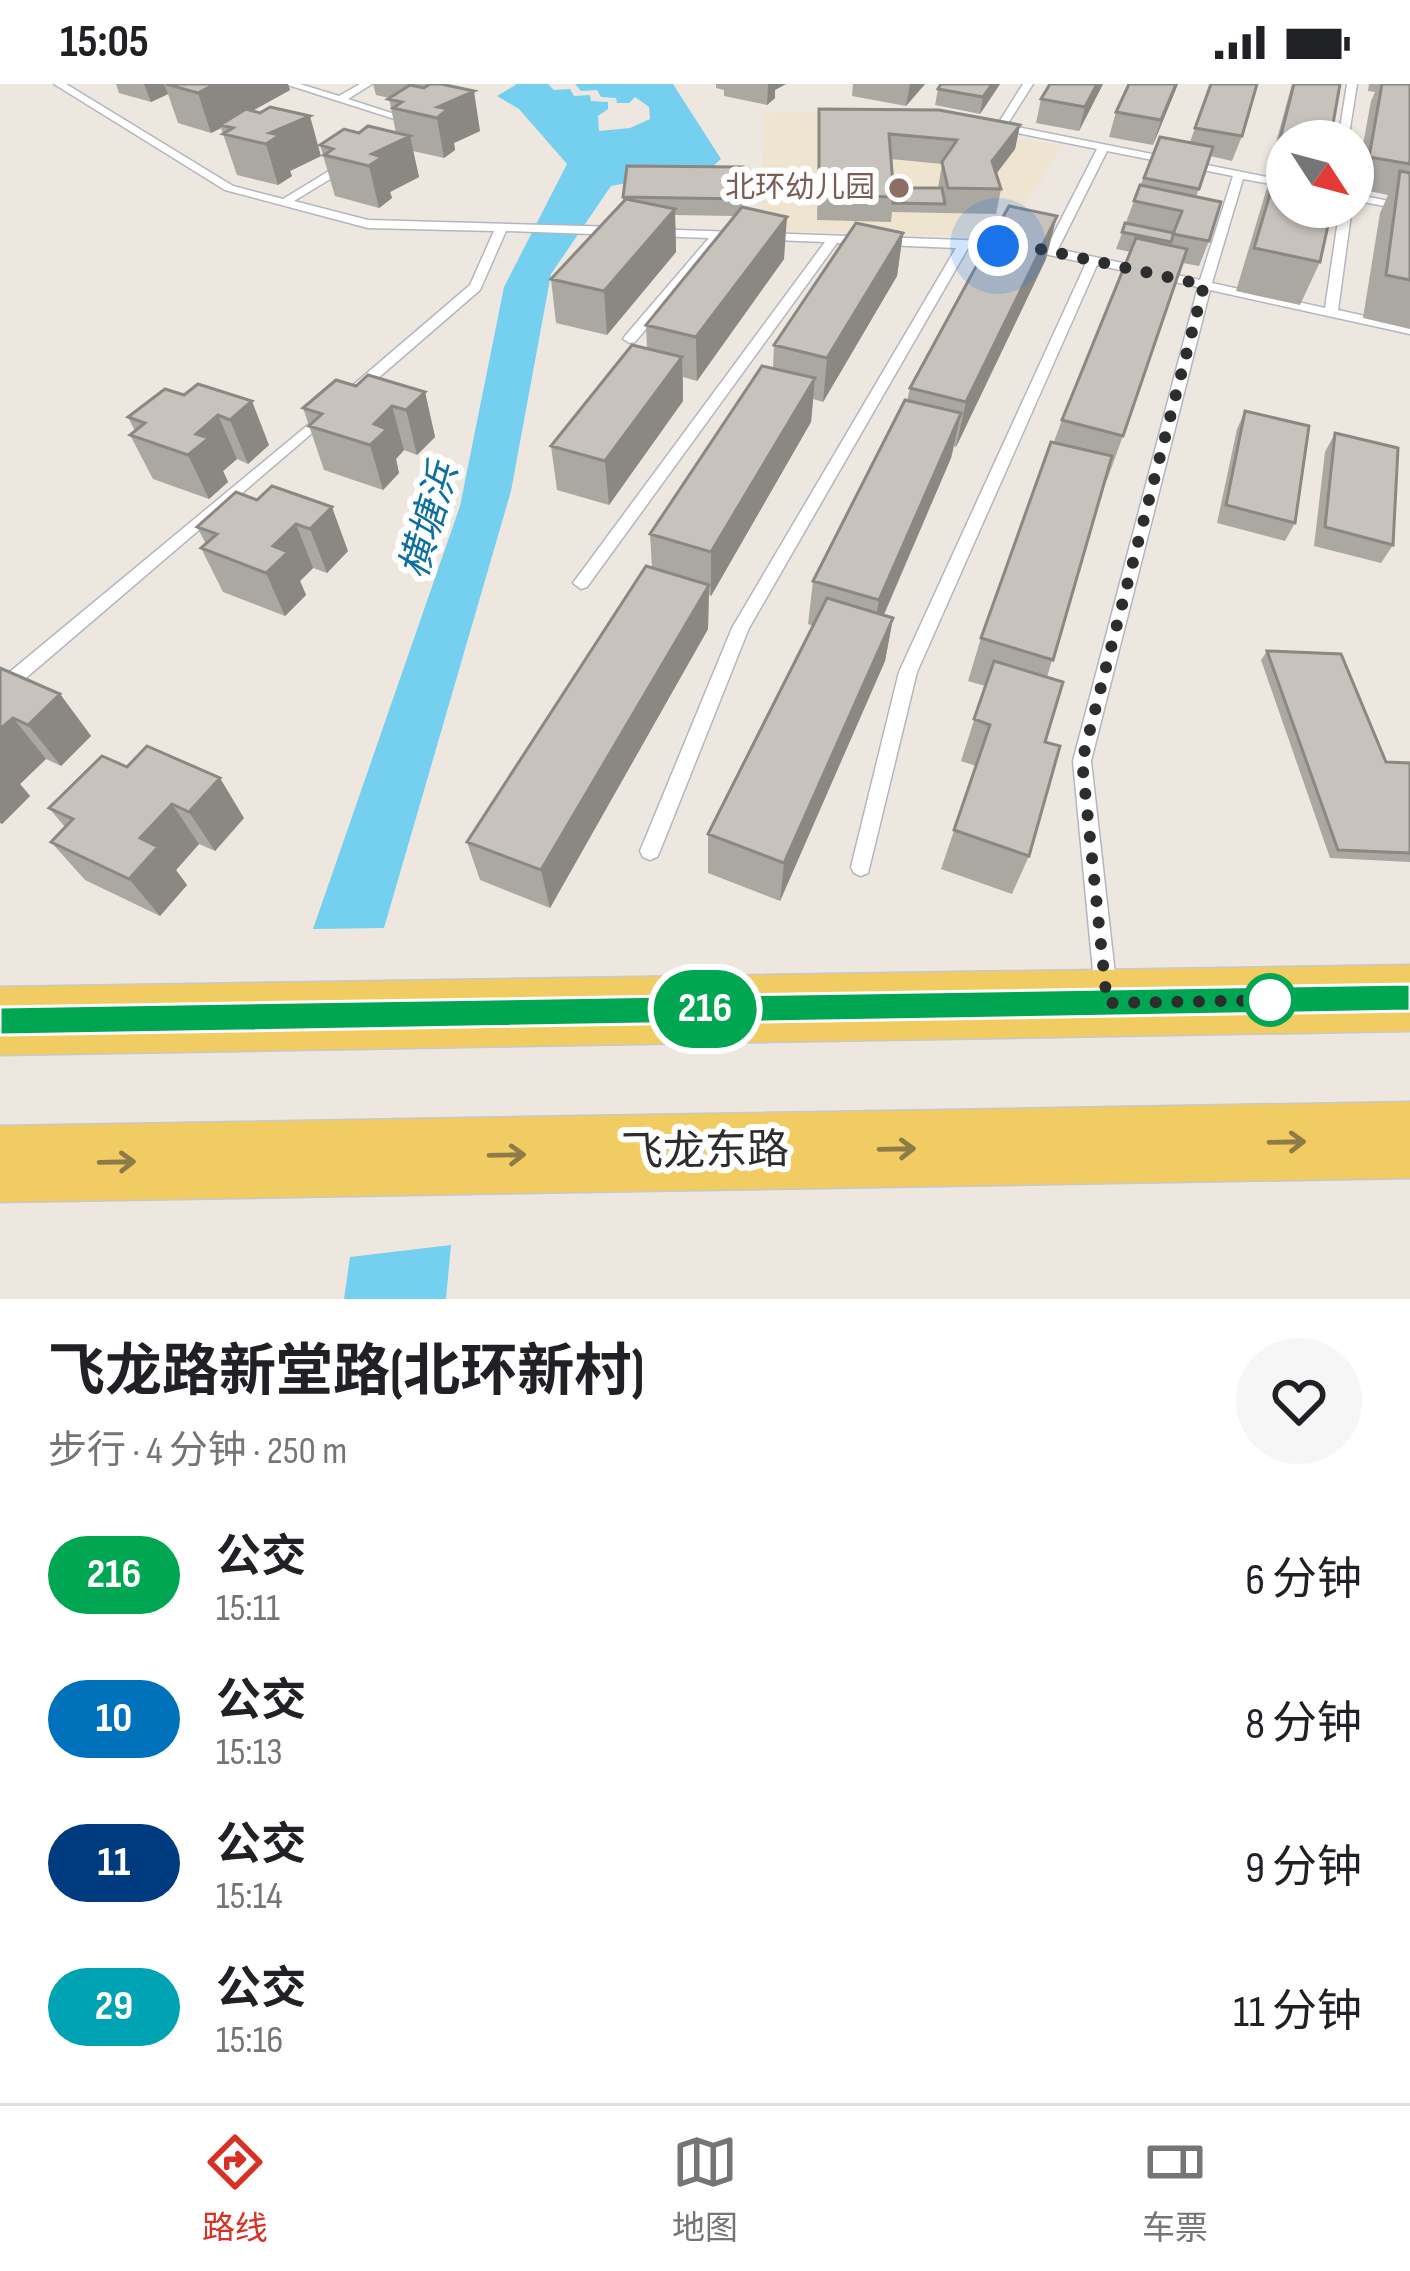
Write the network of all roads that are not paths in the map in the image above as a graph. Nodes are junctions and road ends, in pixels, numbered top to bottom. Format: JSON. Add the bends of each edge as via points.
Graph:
{"nodes":[{"id":1,"x":59,"y":84,"type":"edge"},
{"id":2,"x":290,"y":84,"type":"edge"},
{"id":3,"x":367,"y":84,"type":"edge"},
{"id":4,"x":1028,"y":84,"type":"edge"},
{"id":5,"x":1352,"y":84,"type":"edge"},
{"id":6,"x":338,"y":100,"type":"junction"},
{"id":7,"x":431,"y":112,"type":"edge"},
{"id":8,"x":1346,"y":120,"type":"edge"},
{"id":9,"x":416,"y":122,"type":"junction"},
{"id":10,"x":397,"y":134,"type":"edge"},
{"id":11,"x":1104,"y":148,"type":"junction"},
{"id":12,"x":359,"y":157,"type":"edge"},
{"id":13,"x":1239,"y":174,"type":"junction"},
{"id":14,"x":1266,"y":180,"type":"edge"},
{"id":15,"x":1374,"y":201,"type":"edge"},
{"id":16,"x":284,"y":203,"type":"junction"},
{"id":17,"x":1410,"y":208,"type":"edge"},
{"id":18,"x":501,"y":228,"type":"junction"},
{"id":19,"x":1343,"y":228,"type":"edge"},
{"id":20,"x":718,"y":234,"type":"junction"},
{"id":21,"x":834,"y":238,"type":"junction"},
{"id":22,"x":964,"y":244,"type":"junction"},
{"id":23,"x":1051,"y":251,"type":"junction"},
{"id":24,"x":1093,"y":260,"type":"junction"},
{"id":25,"x":1204,"y":285,"type":"junction"},
{"id":26,"x":1330,"y":313,"type":"junction"},
{"id":27,"x":1410,"y":330,"type":"edge"},
{"id":28,"x":630,"y":339,"type":"dead end"},
{"id":29,"x":581,"y":583,"type":"dead end"},
{"id":30,"x":0,"y":690,"type":"edge"},
{"id":31,"x":650,"y":851,"type":"dead end"},
{"id":32,"x":861,"y":867,"type":"dead end"},
{"id":33,"x":1410,"y":998,"type":"edge"},
{"id":34,"x":1107,"y":1003,"type":"junction"},
{"id":35,"x":0,"y":1021,"type":"edge"},
{"id":36,"x":1410,"y":1140,"type":"edge"},
{"id":37,"x":0,"y":1164,"type":"edge"}],
"edges":[{"from":1,"to":16,"type":"lane","via":[[229,188]]},
{"from":2,"to":6,"type":"lane"},
{"from":3,"to":6,"type":"lane"},
{"from":4,"to":11,"type":"lane","via":[[1001,127]]},
{"from":5,"to":8,"type":"lane"},
{"from":6,"to":9,"type":"lane"},
{"from":7,"to":9,"type":"lane"},
{"from":9,"to":10,"type":"lane"},
{"from":11,"to":13,"type":"lane"},
{"from":11,"to":23,"type":"lane"},
{"from":12,"to":16,"type":"lane"},
{"from":13,"to":14,"type":"lane"},
{"from":13,"to":25,"type":"lane"},
{"from":15,"to":17,"type":"lane"},
{"from":16,"to":18,"type":"lane","via":[[368,224]]},
{"from":18,"to":20,"type":"lane"},
{"from":18,"to":30,"type":"lane","via":[[476,287]]},
{"from":19,"to":26,"type":"lane"},
{"from":20,"to":21,"type":"lane"},
{"from":20,"to":28,"type":"lane"},
{"from":21,"to":22,"type":"lane"},
{"from":21,"to":29,"type":"lane"},
{"from":22,"to":23,"type":"lane"},
{"from":22,"to":31,"type":"lane","via":[[741,628]]},
{"from":23,"to":24,"type":"lane"},
{"from":24,"to":25,"type":"lane"},
{"from":24,"to":32,"type":"lane","via":[[908,672]]},
{"from":25,"to":26,"type":"lane"},
{"from":25,"to":34,"type":"lane","via":[[1082,761]]},
{"from":26,"to":27,"type":"lane"},
{"from":33,"to":34,"type":"main road"},
{"from":34,"to":35,"type":"main road"},
{"from":37,"to":36,"type":"main road","name":"飞龙东路","one_way":true}]}
